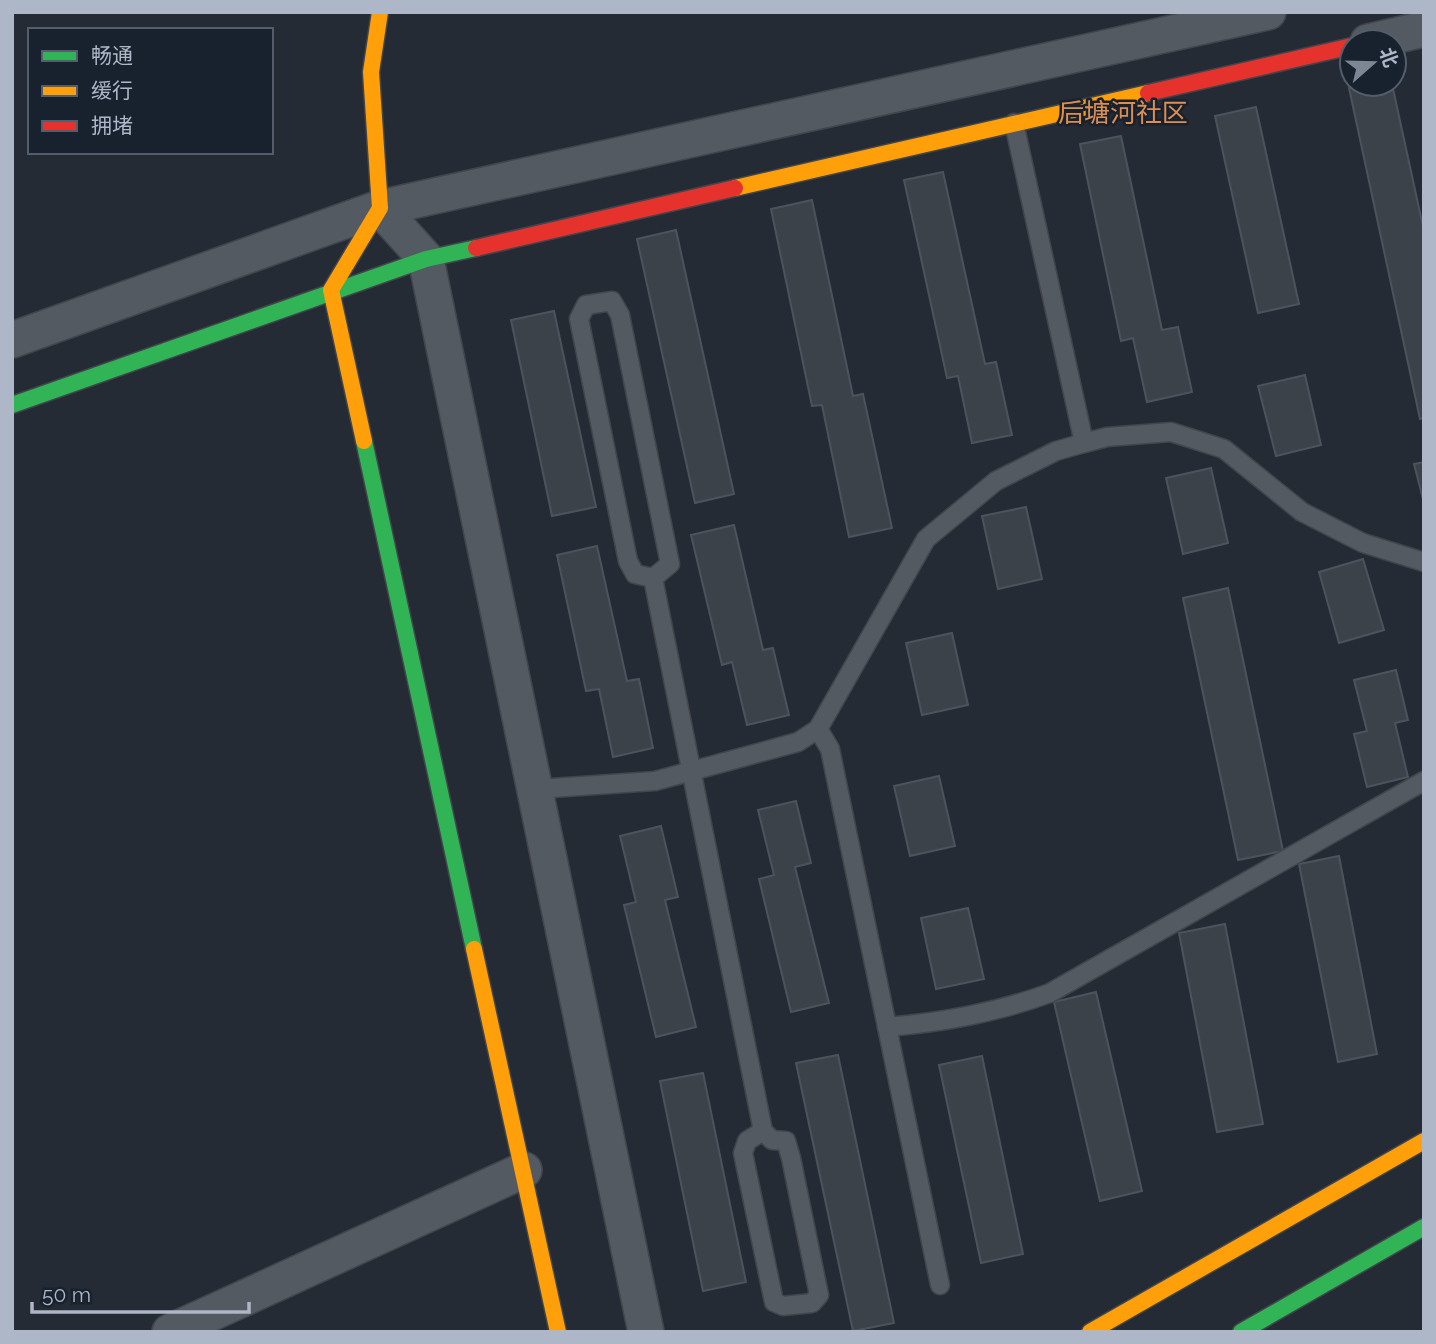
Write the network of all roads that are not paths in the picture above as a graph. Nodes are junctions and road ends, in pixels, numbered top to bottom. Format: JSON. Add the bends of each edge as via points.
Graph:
{"nodes":[{"id":1,"x":380,"y":12,"type":"edge"},
{"id":2,"x":1268,"y":12,"type":"edge"},
{"id":3,"x":1338,"y":49,"type":"edge"},
{"id":4,"x":1014,"y":123,"type":"junction"},
{"id":5,"x":380,"y":208,"type":"junction"},
{"id":6,"x":426,"y":258,"type":"junction"},
{"id":7,"x":331,"y":290,"type":"junction"},
{"id":8,"x":12,"y":340,"type":"edge"},
{"id":9,"x":12,"y":405,"type":"edge"},
{"id":10,"x":1084,"y":443,"type":"junction"},
{"id":11,"x":1424,"y":562,"type":"edge"},
{"id":12,"x":653,"y":578,"type":"junction"},
{"id":13,"x":818,"y":729,"type":"junction"},
{"id":14,"x":694,"y":772,"type":"junction"},
{"id":15,"x":1424,"y":781,"type":"edge"},
{"id":16,"x":537,"y":789,"type":"junction"},
{"id":17,"x":887,"y":1027,"type":"junction"},
{"id":18,"x":763,"y":1131,"type":"junction"},
{"id":19,"x":1424,"y":1141,"type":"edge"},
{"id":20,"x":524,"y":1170,"type":"junction"},
{"id":21,"x":1424,"y":1227,"type":"edge"},
{"id":22,"x":940,"y":1285,"type":"dead end"},
{"id":23,"x":170,"y":1332,"type":"edge"},
{"id":24,"x":558,"y":1332,"type":"edge"},
{"id":25,"x":646,"y":1332,"type":"edge"},
{"id":26,"x":1090,"y":1332,"type":"edge"},
{"id":27,"x":1241,"y":1332,"type":"edge"}],
"edges":[{"from":1,"to":5,"type":"street","via":[[370,72]]},
{"from":2,"to":5,"type":"street"},
{"from":3,"to":4,"type":"street"},
{"from":4,"to":6,"type":"street"},
{"from":4,"to":10,"type":"lane"},
{"from":5,"to":6,"type":"street"},
{"from":5,"to":7,"type":"street"},
{"from":5,"to":8,"type":"street"},
{"from":6,"to":7,"type":"street"},
{"from":6,"to":16,"type":"street"},
{"from":7,"to":9,"type":"street"},
{"from":7,"to":20,"type":"street"},
{"from":10,"to":11,"type":"lane","via":[[1171,432],[1224,449],[1302,512],[1363,543]]},
{"from":10,"to":13,"type":"lane","via":[[1056,451],[996,481],[926,539]]},
{"from":12,"to":12,"type":"lane","via":[[635,574],[628,561],[579,319],[586,305],[612,301],[620,315],[670,564]]},
{"from":12,"to":14,"type":"lane"},
{"from":13,"to":14,"type":"lane","via":[[798,742]]},
{"from":13,"to":17,"type":"lane","via":[[830,749]]},
{"from":14,"to":16,"type":"lane","via":[[655,781]]},
{"from":14,"to":18,"type":"lane"},
{"from":15,"to":17,"type":"lane","via":[[1050,993],[955,1021]]},
{"from":16,"to":25,"type":"street"},
{"from":17,"to":22,"type":"lane"},
{"from":18,"to":18,"type":"lane","via":[[772,1140],[786,1141],[791,1158],[819,1294],[813,1303],[783,1306],[774,1302],[743,1153],[747,1141]]},
{"from":19,"to":26,"type":"street"},
{"from":20,"to":23,"type":"street"},
{"from":20,"to":24,"type":"street"},
{"from":21,"to":27,"type":"street"}]}
